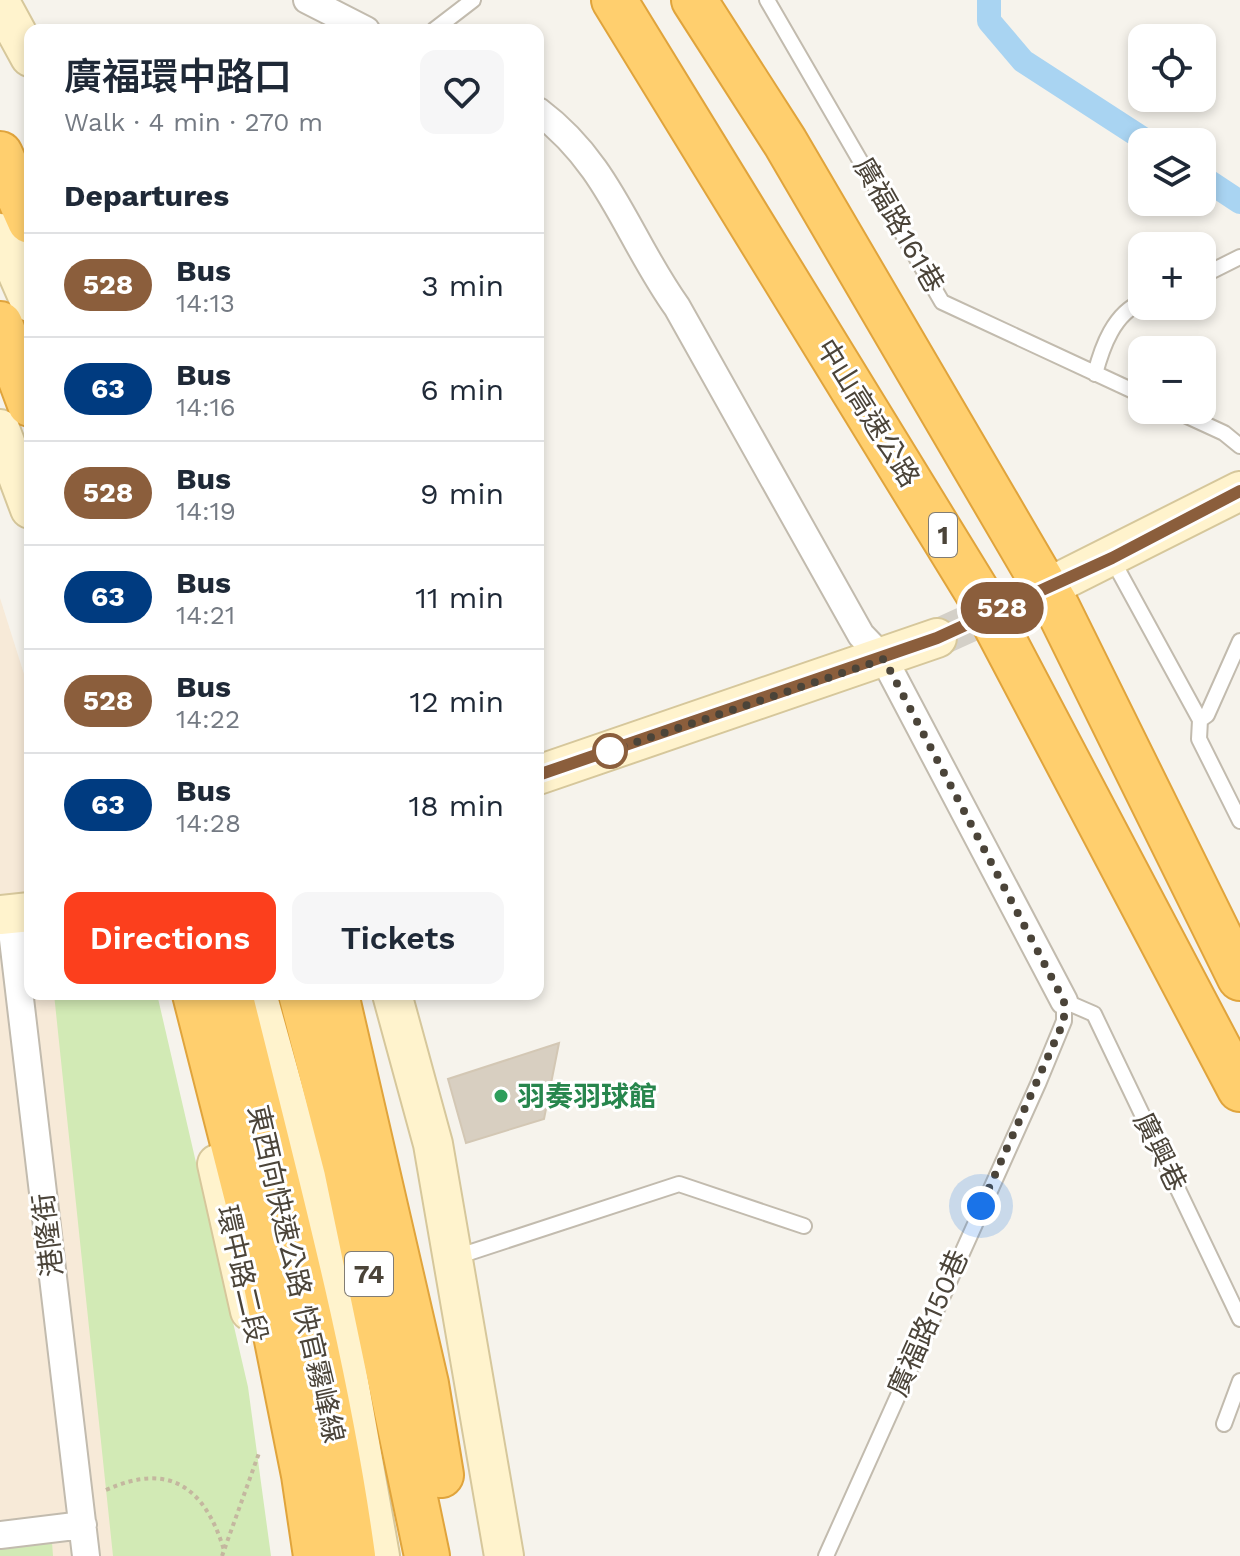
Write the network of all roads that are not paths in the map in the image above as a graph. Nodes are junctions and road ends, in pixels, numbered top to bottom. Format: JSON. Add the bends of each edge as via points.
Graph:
{"nodes":[{"id":1,"x":307,"y":0,"type":"edge"},
{"id":2,"x":473,"y":0,"type":"edge"},
{"id":3,"x":614,"y":0,"type":"edge"},
{"id":4,"x":694,"y":0,"type":"edge"},
{"id":5,"x":767,"y":0,"type":"edge"},
{"id":6,"x":0,"y":2,"type":"edge"},
{"id":7,"x":354,"y":24,"type":"edge"},
{"id":8,"x":442,"y":24,"type":"edge"},
{"id":9,"x":24,"y":46,"type":"edge"},
{"id":10,"x":544,"y":117,"type":"edge"},
{"id":11,"x":0,"y":154,"type":"edge"},
{"id":12,"x":24,"y":208,"type":"edge"},
{"id":13,"x":0,"y":233,"type":"edge"},
{"id":14,"x":1240,"y":257,"type":"edge"},
{"id":15,"x":1216,"y":269,"type":"edge"},
{"id":16,"x":0,"y":277,"type":"edge"},
{"id":17,"x":24,"y":288,"type":"edge"},
{"id":18,"x":1128,"y":310,"type":"edge"},
{"id":19,"x":0,"y":324,"type":"edge"},
{"id":20,"x":24,"y":330,"type":"edge"},
{"id":21,"x":1095,"y":374,"type":"junction"},
{"id":22,"x":24,"y":388,"type":"edge"},
{"id":23,"x":1128,"y":389,"type":"edge"},
{"id":24,"x":1204,"y":424,"type":"edge"},
{"id":25,"x":0,"y":429,"type":"edge"},
{"id":26,"x":1240,"y":446,"type":"edge"},
{"id":27,"x":1240,"y":491,"type":"edge"},
{"id":28,"x":24,"y":493,"type":"edge"},
{"id":29,"x":1112,"y":558,"type":"junction"},
{"id":30,"x":1047,"y":588,"type":"tunnel mouth"},
{"id":31,"x":937,"y":638,"type":"tunnel mouth"},
{"id":32,"x":1240,"y":641,"type":"edge"},
{"id":33,"x":884,"y":659,"type":"junction"},
{"id":34,"x":1200,"y":720,"type":"junction"},
{"id":35,"x":544,"y":773,"type":"edge"},
{"id":36,"x":1240,"y":783,"type":"edge"},
{"id":37,"x":1226,"y":793,"type":"junction"},
{"id":38,"x":1240,"y":821,"type":"edge"},
{"id":39,"x":13,"y":914,"type":"edge"},
{"id":40,"x":1240,"y":978,"type":"edge"},
{"id":41,"x":178,"y":1000,"type":"edge"},
{"id":42,"x":197,"y":1000,"type":"edge"},
{"id":43,"x":231,"y":1000,"type":"edge"},
{"id":44,"x":259,"y":1000,"type":"edge"},
{"id":45,"x":277,"y":1000,"type":"edge"},
{"id":46,"x":303,"y":1000,"type":"edge"},
{"id":47,"x":337,"y":1000,"type":"edge"},
{"id":48,"x":394,"y":1000,"type":"edge"},
{"id":49,"x":1064,"y":1001,"type":"junction"},
{"id":50,"x":1240,"y":1089,"type":"edge"},
{"id":51,"x":804,"y":1226,"type":"dead end"},
{"id":52,"x":453,"y":1258,"type":"junction"},
{"id":53,"x":1240,"y":1319,"type":"edge"},
{"id":54,"x":1240,"y":1381,"type":"edge"},
{"id":55,"x":1224,"y":1424,"type":"dead end"},
{"id":56,"x":83,"y":1525,"type":"junction"},
{"id":57,"x":0,"y":1535,"type":"edge"},
{"id":58,"x":86,"y":1556,"type":"edge"},
{"id":59,"x":299,"y":1556,"type":"edge"},
{"id":60,"x":316,"y":1556,"type":"edge"},
{"id":61,"x":353,"y":1556,"type":"edge"},
{"id":62,"x":380,"y":1556,"type":"edge"},
{"id":63,"x":394,"y":1556,"type":"edge"},
{"id":64,"x":427,"y":1556,"type":"edge"},
{"id":65,"x":453,"y":1556,"type":"edge"},
{"id":66,"x":504,"y":1556,"type":"edge"},
{"id":67,"x":826,"y":1556,"type":"edge"}],
"edges":[{"from":1,"to":7,"type":"street"},
{"from":2,"to":8,"type":"lane"},
{"from":3,"to":50,"type":"highway","name":"中山高速公路","number":"1","via":[[984,603]]},
{"from":4,"to":40,"type":"highway","number":"1","via":[[785,142],[1057,607]]},
{"from":5,"to":21,"type":"lane","name":"廣福路161巷","via":[[942,302]]},
{"from":6,"to":9,"type":"street"},
{"from":10,"to":33,"type":"street","via":[[594,165],[617,201],[645,260],[677,307],[861,635]]},
{"from":11,"to":12,"type":"highway"},
{"from":13,"to":17,"type":"street"},
{"from":14,"to":15,"type":"lane"},
{"from":16,"to":20,"type":"street"},
{"from":18,"to":21,"type":"lane","via":[[1103,344]]},
{"from":19,"to":22,"type":"highway"},
{"from":21,"to":23,"type":"lane","name":"廣福路161巷"},
{"from":24,"to":26,"type":"lane"},
{"from":25,"to":28,"type":"street"},
{"from":27,"to":29,"type":"street"},
{"from":29,"to":30,"type":"street"},
{"from":29,"to":34,"type":"lane"},
{"from":31,"to":33,"type":"street"},
{"from":32,"to":34,"type":"lane"},
{"from":33,"to":35,"type":"street"},
{"from":33,"to":49,"type":"street"},
{"from":34,"to":37,"type":"lane","via":[[1199,739]]},
{"from":36,"to":37,"type":"lane"},
{"from":37,"to":38,"type":"lane"},
{"from":39,"to":56,"type":"street","name":"港隆街"},
{"from":41,"to":59,"type":"street","name":"環中路二段","via":[[283,1459]]},
{"from":42,"to":60,"type":"highway","via":[[255,1230]]},
{"from":43,"to":61,"type":"highway","name":"東西向快速公路 快官霧峰線","number":"74","via":[[313,1331]]},
{"from":44,"to":62,"type":"street","via":[[321,1224]]},
{"from":45,"to":63,"type":"street","via":[[342,1243]]},
{"from":46,"to":64,"type":"highway","number":"74","via":[[346,1168]]},
{"from":47,"to":65,"type":"highway","via":[[426,1384]]},
{"from":48,"to":52,"type":"street","via":[[433,1144]]},
{"from":49,"to":53,"type":"lane","name":"廣興巷","via":[[1094,1014]]},
{"from":49,"to":67,"type":"lane","name":"廣福路150巷","via":[[1064,1021],[1038,1084]]},
{"from":51,"to":52,"type":"lane","via":[[679,1184]]},
{"from":52,"to":66,"type":"street"},
{"from":54,"to":55,"type":"lane"},
{"from":56,"to":57,"type":"street"},
{"from":56,"to":58,"type":"street","name":"港隆街"}]}
